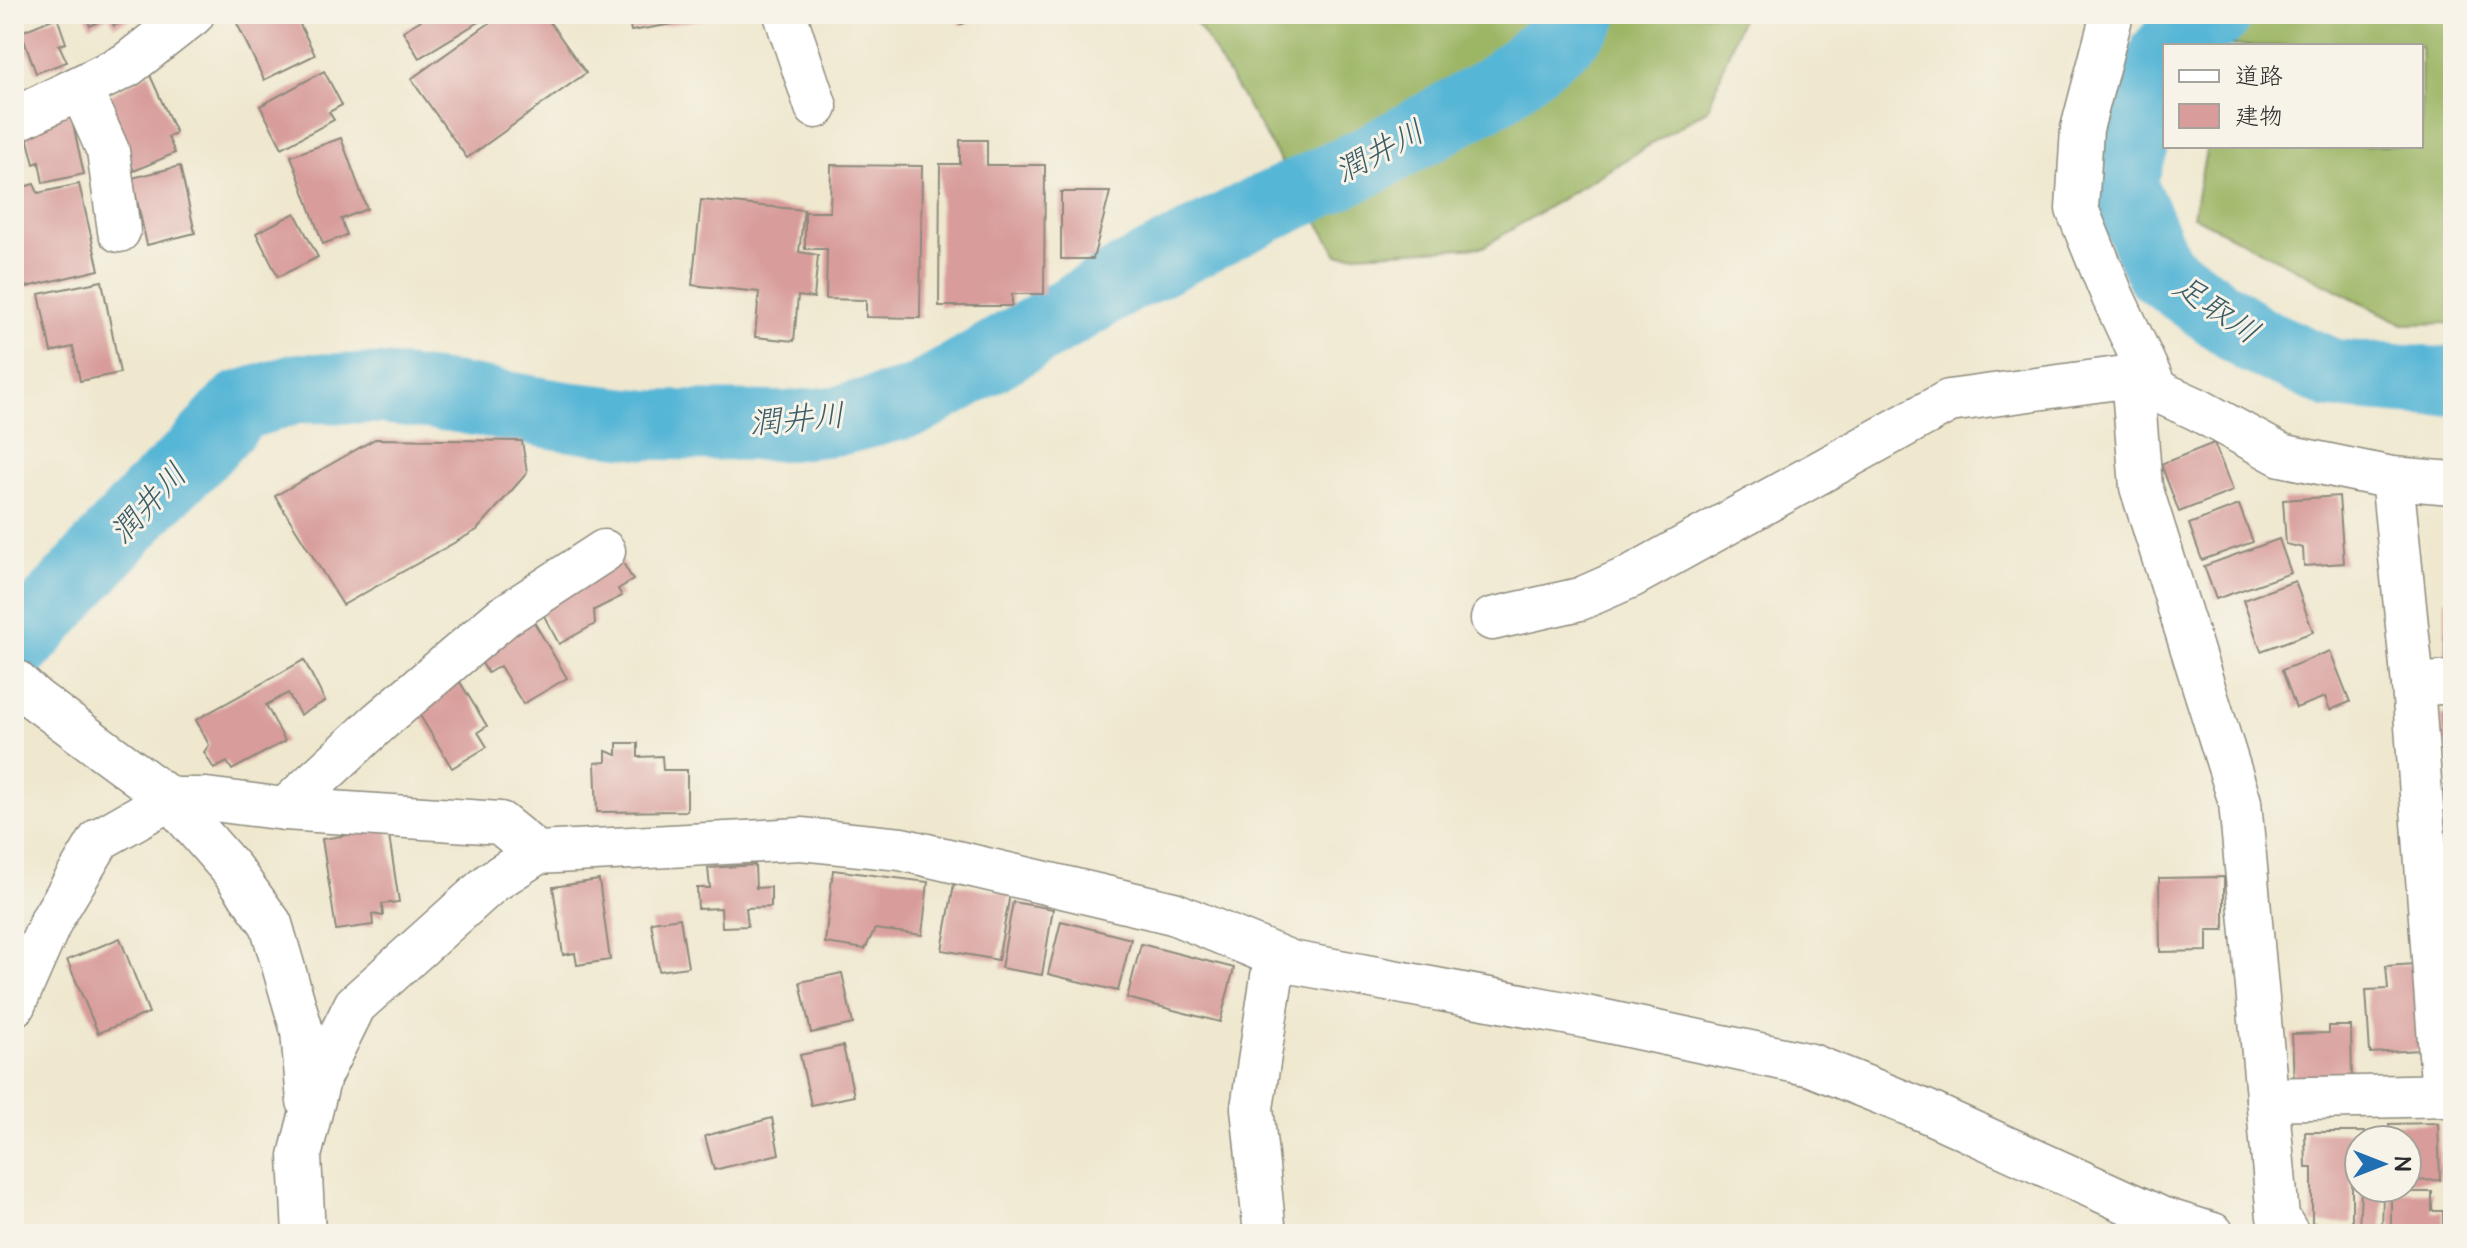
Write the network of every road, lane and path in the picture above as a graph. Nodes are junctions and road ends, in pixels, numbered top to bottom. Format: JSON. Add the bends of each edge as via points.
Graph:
{"nodes":[{"id":1,"x":192,"y":14,"type":"edge"},
{"id":2,"x":785,"y":14,"type":"edge"},
{"id":3,"x":2112,"y":14,"type":"edge"},
{"id":4,"x":81,"y":90,"type":"junction"},
{"id":5,"x":816,"y":107,"type":"dead end"},
{"id":6,"x":14,"y":120,"type":"edge"},
{"id":7,"x":119,"y":231,"type":"dead end"},
{"id":8,"x":2145,"y":383,"type":"junction"},
{"id":9,"x":2392,"y":478,"type":"junction"},
{"id":10,"x":2453,"y":483,"type":"edge"},
{"id":11,"x":604,"y":551,"type":"dead end"},
{"id":12,"x":1492,"y":619,"type":"dead end"},
{"id":13,"x":2433,"y":683,"type":"edge"},
{"id":14,"x":24,"y":689,"type":"edge"},
{"id":15,"x":170,"y":799,"type":"junction"},
{"id":16,"x":285,"y":809,"type":"junction"},
{"id":17,"x":537,"y":853,"type":"junction"},
{"id":18,"x":2442,"y":896,"type":"edge"},
{"id":19,"x":1275,"y":957,"type":"junction"},
{"id":20,"x":14,"y":1005,"type":"edge"},
{"id":21,"x":2448,"y":1095,"type":"edge"},
{"id":22,"x":2267,"y":1099,"type":"junction"},
{"id":23,"x":309,"y":1117,"type":"junction"},
{"id":24,"x":304,"y":1234,"type":"edge"},
{"id":25,"x":1265,"y":1234,"type":"edge"},
{"id":26,"x":2213,"y":1234,"type":"edge"},
{"id":27,"x":2288,"y":1234,"type":"edge"}],
"edges":[{"from":1,"to":4,"type":"street","via":[[127,65]]},
{"from":2,"to":5,"type":"street"},
{"from":3,"to":8,"type":"street","via":[[2082,129],[2077,209]]},
{"from":4,"to":6,"type":"street"},
{"from":4,"to":7,"type":"street","via":[[108,151]]},
{"from":8,"to":9,"type":"street","via":[[2281,455]]},
{"from":8,"to":12,"type":"street","via":[[1949,401],[1630,577],[1580,599]]},
{"from":8,"to":22,"type":"street","via":[[2141,487],[2240,802]]},
{"from":9,"to":10,"type":"street"},
{"from":9,"to":13,"type":"street"},
{"from":11,"to":16,"type":"street","via":[[503,617]]},
{"from":13,"to":18,"type":"street"},
{"from":14,"to":15,"type":"street"},
{"from":15,"to":16,"type":"street"},
{"from":15,"to":20,"type":"street","via":[[100,839],[52,919]]},
{"from":15,"to":23,"type":"street","via":[[271,924],[302,1031]]},
{"from":16,"to":17,"type":"street","via":[[500,823]]},
{"from":17,"to":19,"type":"street","via":[[801,839],[901,849],[1173,913]]},
{"from":17,"to":23,"type":"street","via":[[492,882],[355,1005],[320,1076]]},
{"from":18,"to":21,"type":"street"},
{"from":19,"to":25,"type":"street","via":[[1252,1108]]},
{"from":19,"to":26,"type":"street","via":[[1811,1065],[2161,1218]]},
{"from":21,"to":22,"type":"street"},
{"from":22,"to":27,"type":"street","via":[[2278,1217]]},
{"from":23,"to":24,"type":"street","via":[[300,1156]]}]}
